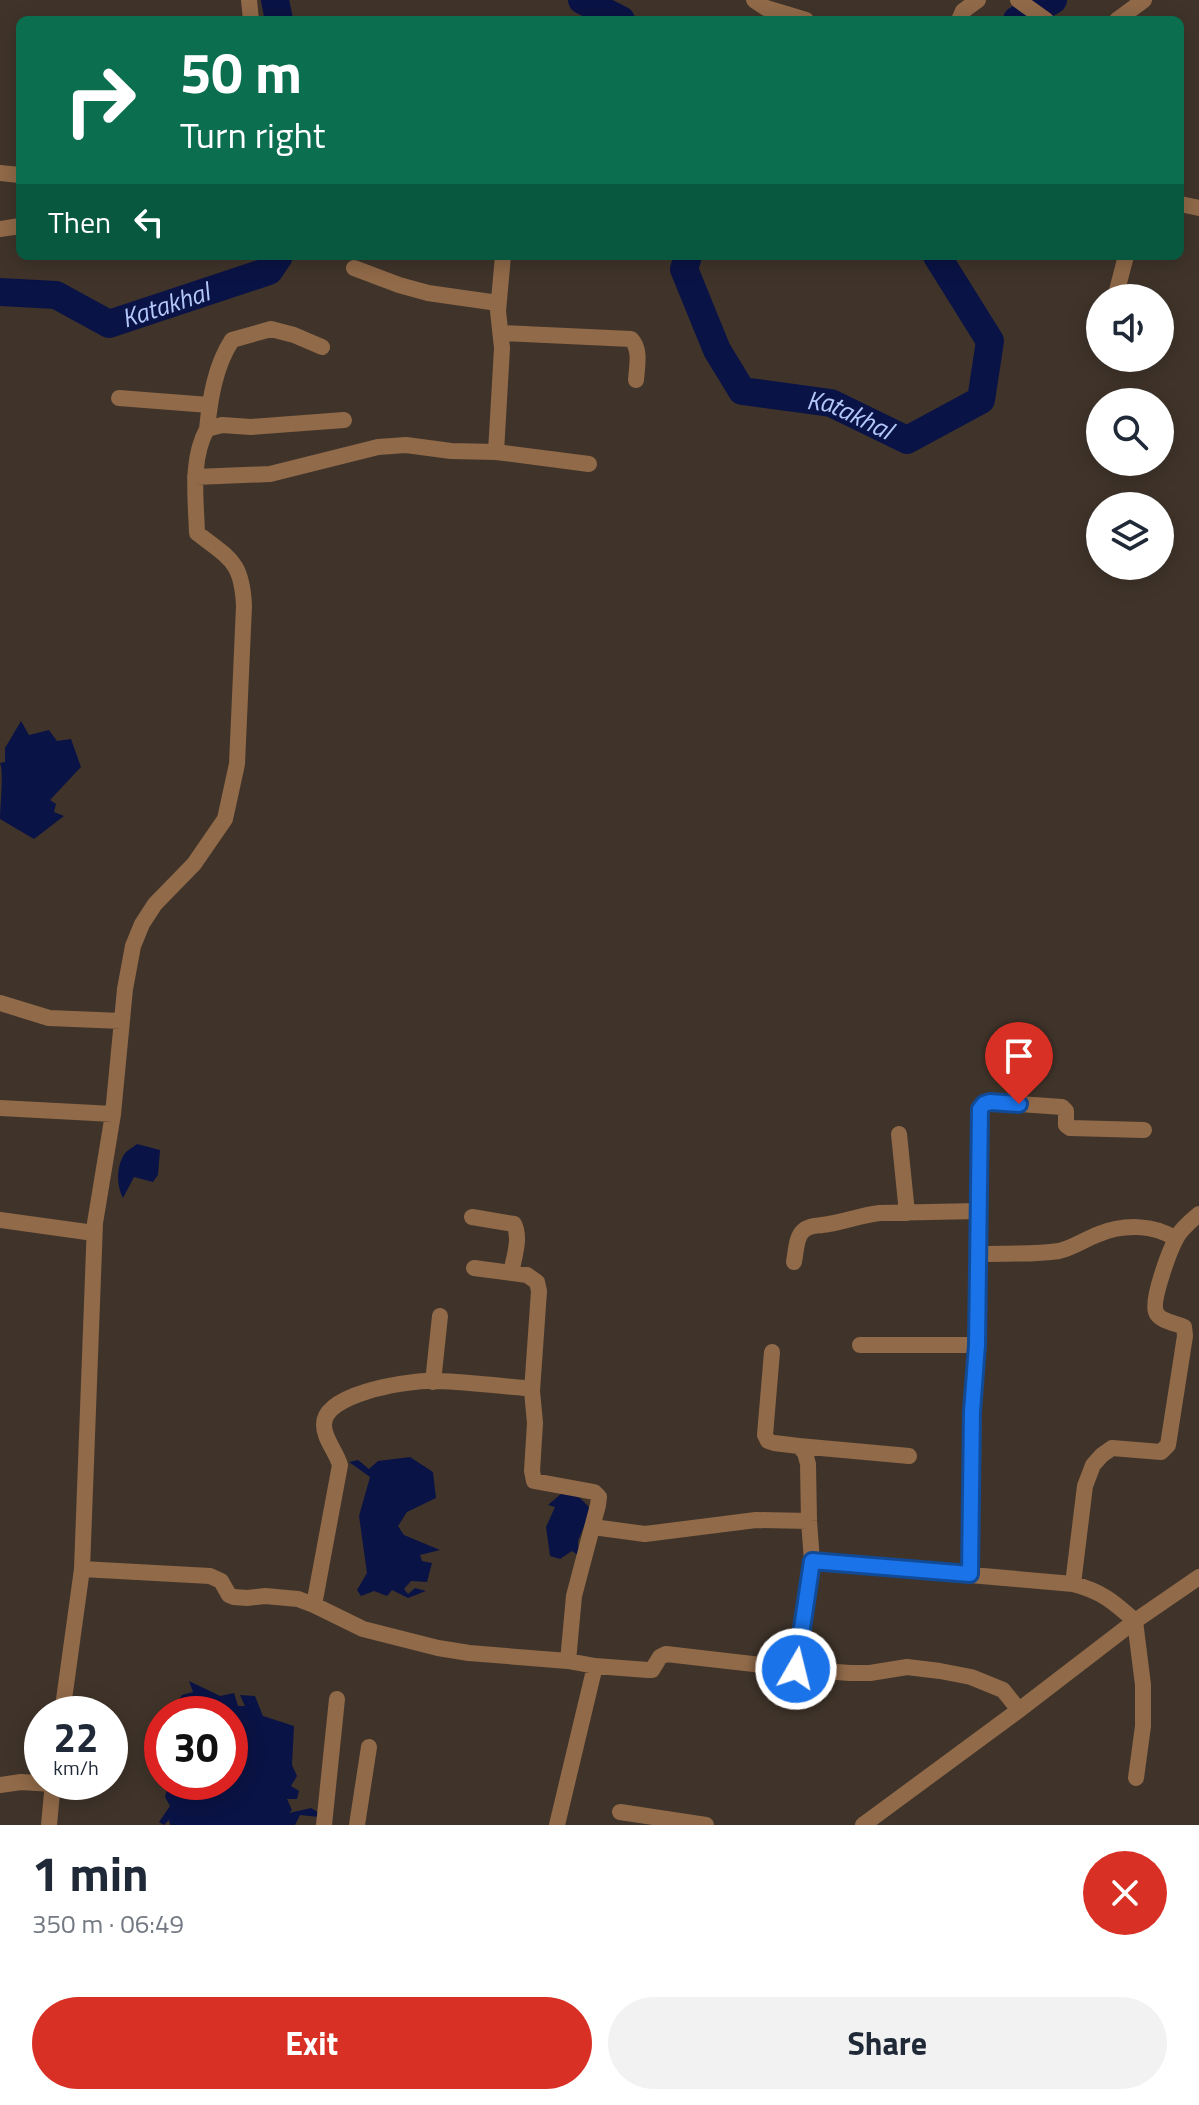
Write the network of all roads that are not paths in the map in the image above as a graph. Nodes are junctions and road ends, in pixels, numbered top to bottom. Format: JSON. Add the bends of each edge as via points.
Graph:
{"nodes":[{"id":1,"x":754,"y":0,"type":"edge"},
{"id":2,"x":978,"y":0,"type":"edge"},
{"id":3,"x":1018,"y":0,"type":"edge"},
{"id":4,"x":1144,"y":0,"type":"edge"},
{"id":5,"x":793,"y":16,"type":"edge"},
{"id":6,"x":961,"y":16,"type":"edge"},
{"id":7,"x":1040,"y":16,"type":"edge"},
{"id":8,"x":1122,"y":16,"type":"edge"},
{"id":9,"x":503,"y":260,"type":"edge"},
{"id":10,"x":1125,"y":260,"type":"edge"},
{"id":11,"x":354,"y":268,"type":"dead end"},
{"id":12,"x":1119,"y":284,"type":"edge"},
{"id":13,"x":498,"y":303,"type":"junction"},
{"id":14,"x":501,"y":333,"type":"junction"},
{"id":15,"x":322,"y":347,"type":"dead end"},
{"id":16,"x":636,"y":380,"type":"dead end"},
{"id":17,"x":119,"y":398,"type":"dead end"},
{"id":18,"x":209,"y":405,"type":"junction"},
{"id":19,"x":344,"y":420,"type":"dead end"},
{"id":20,"x":207,"y":429,"type":"junction"},
{"id":21,"x":496,"y":452,"type":"junction"},
{"id":22,"x":589,"y":464,"type":"dead end"},
{"id":23,"x":195,"y":477,"type":"junction"},
{"id":24,"x":0,"y":1003,"type":"edge"},
{"id":25,"x":122,"y":1021,"type":"junction"},
{"id":26,"x":0,"y":1108,"type":"edge"},
{"id":27,"x":113,"y":1114,"type":"junction"},
{"id":28,"x":1144,"y":1130,"type":"dead end"},
{"id":29,"x":899,"y":1134,"type":"dead end"},
{"id":30,"x":979,"y":1211,"type":"junction"},
{"id":31,"x":907,"y":1213,"type":"junction"},
{"id":32,"x":1199,"y":1214,"type":"edge"},
{"id":33,"x":472,"y":1217,"type":"dead end"},
{"id":34,"x":0,"y":1220,"type":"edge"},
{"id":35,"x":94,"y":1233,"type":"junction"},
{"id":36,"x":1176,"y":1239,"type":"junction"},
{"id":37,"x":978,"y":1254,"type":"junction"},
{"id":38,"x":794,"y":1262,"type":"dead end"},
{"id":39,"x":474,"y":1268,"type":"dead end"},
{"id":40,"x":511,"y":1273,"type":"junction"},
{"id":41,"x":440,"y":1316,"type":"dead end"},
{"id":42,"x":860,"y":1345,"type":"dead end"},
{"id":43,"x":977,"y":1345,"type":"junction"},
{"id":44,"x":772,"y":1352,"type":"dead end"},
{"id":45,"x":433,"y":1382,"type":"junction"},
{"id":46,"x":532,"y":1391,"type":"junction"},
{"id":47,"x":799,"y":1446,"type":"junction"},
{"id":48,"x":909,"y":1456,"type":"dead end"},
{"id":49,"x":809,"y":1521,"type":"junction"},
{"id":50,"x":593,"y":1527,"type":"junction"},
{"id":51,"x":812,"y":1561,"type":"junction"},
{"id":52,"x":82,"y":1569,"type":"junction"},
{"id":53,"x":970,"y":1574,"type":"junction"},
{"id":54,"x":1199,"y":1577,"type":"edge"},
{"id":55,"x":1073,"y":1584,"type":"junction"},
{"id":56,"x":314,"y":1605,"type":"junction"},
{"id":57,"x":1135,"y":1621,"type":"junction"},
{"id":58,"x":568,"y":1661,"type":"junction"},
{"id":59,"x":595,"y":1666,"type":"junction"},
{"id":60,"x":796,"y":1669,"type":"junction"},
{"id":61,"x":64,"y":1696,"type":"edge"},
{"id":62,"x":337,"y":1699,"type":"dead end"},
{"id":63,"x":1019,"y":1710,"type":"junction"},
{"id":64,"x":369,"y":1747,"type":"dead end"},
{"id":65,"x":1136,"y":1778,"type":"dead end"},
{"id":66,"x":24,"y":1782,"type":"edge"},
{"id":67,"x":0,"y":1785,"type":"edge"},
{"id":68,"x":51,"y":1800,"type":"edge"},
{"id":69,"x":620,"y":1812,"type":"dead end"},
{"id":70,"x":49,"y":1825,"type":"edge"},
{"id":71,"x":324,"y":1825,"type":"edge"},
{"id":72,"x":357,"y":1825,"type":"edge"},
{"id":73,"x":557,"y":1825,"type":"edge"},
{"id":74,"x":706,"y":1825,"type":"edge"},
{"id":75,"x":863,"y":1825,"type":"edge"}],
"edges":[{"from":1,"to":5,"type":"street"},
{"from":2,"to":6,"type":"street"},
{"from":3,"to":7,"type":"street"},
{"from":4,"to":8,"type":"street"},
{"from":9,"to":13,"type":"street"},
{"from":10,"to":12,"type":"street"},
{"from":11,"to":13,"type":"street","via":[[428,293]]},
{"from":13,"to":14,"type":"street"},
{"from":14,"to":16,"type":"street","via":[[631,339],[637,349]]},
{"from":14,"to":21,"type":"street"},
{"from":15,"to":18,"type":"street","via":[[271,329],[232,340]]},
{"from":17,"to":18,"type":"street"},
{"from":18,"to":20,"type":"street"},
{"from":19,"to":20,"type":"street"},
{"from":20,"to":23,"type":"street"},
{"from":21,"to":22,"type":"street"},
{"from":21,"to":23,"type":"street","via":[[378,447],[270,474]]},
{"from":23,"to":25,"type":"street","via":[[197,533],[235,563],[243,584],[237,764],[225,819],[194,864],[155,904],[138,934]]},
{"from":24,"to":25,"type":"street","via":[[49,1018]]},
{"from":25,"to":27,"type":"street"},
{"from":26,"to":27,"type":"street"},
{"from":27,"to":35,"type":"street"},
{"from":28,"to":30,"type":"street","via":[[1070,1128],[1062,1107],[984,1104],[979,1123]]},
{"from":29,"to":31,"type":"street"},
{"from":30,"to":31,"type":"street"},
{"from":30,"to":37,"type":"street"},
{"from":31,"to":38,"type":"street","via":[[870,1214],[807,1228],[798,1238]]},
{"from":32,"to":36,"type":"street"},
{"from":33,"to":40,"type":"street","via":[[514,1224],[517,1241]]},
{"from":34,"to":35,"type":"street"},
{"from":35,"to":52,"type":"street"},
{"from":36,"to":37,"type":"street","via":[[1155,1229],[1130,1227],[1059,1251]]},
{"from":36,"to":55,"type":"street","via":[[1155,1301],[1161,1319],[1184,1327],[1185,1336],[1168,1445],[1161,1452],[1112,1448],[1093,1465],[1085,1486]]},
{"from":37,"to":43,"type":"street"},
{"from":39,"to":40,"type":"street"},
{"from":40,"to":46,"type":"street","via":[[527,1275],[539,1291]]},
{"from":41,"to":45,"type":"street"},
{"from":42,"to":43,"type":"street"},
{"from":43,"to":53,"type":"street"},
{"from":44,"to":47,"type":"street","via":[[765,1435],[774,1443]]},
{"from":45,"to":46,"type":"street"},
{"from":45,"to":56,"type":"street","via":[[382,1388],[343,1399],[328,1411],[324,1425],[340,1465]]},
{"from":46,"to":50,"type":"street","via":[[534,1481],[594,1492],[599,1497]]},
{"from":47,"to":48,"type":"street"},
{"from":47,"to":49,"type":"street","via":[[808,1464]]},
{"from":49,"to":50,"type":"street","via":[[756,1520],[645,1534]]},
{"from":49,"to":51,"type":"street"},
{"from":50,"to":58,"type":"street","via":[[574,1596]]},
{"from":51,"to":53,"type":"street"},
{"from":51,"to":60,"type":"street"},
{"from":52,"to":56,"type":"street","via":[[210,1576],[234,1597],[298,1599]]},
{"from":52,"to":61,"type":"street"},
{"from":53,"to":55,"type":"street"},
{"from":54,"to":57,"type":"street"},
{"from":55,"to":57,"type":"street","via":[[1095,1590]]},
{"from":56,"to":58,"type":"street","via":[[353,1626],[438,1648]]},
{"from":57,"to":63,"type":"street"},
{"from":57,"to":65,"type":"street","via":[[1143,1697]]},
{"from":58,"to":59,"type":"street"},
{"from":59,"to":60,"type":"street","via":[[652,1670],[666,1654]]},
{"from":59,"to":73,"type":"street"},
{"from":60,"to":63,"type":"street","via":[[870,1673],[921,1667],[1003,1690]]},
{"from":62,"to":71,"type":"street"},
{"from":63,"to":75,"type":"street"},
{"from":64,"to":72,"type":"street"},
{"from":66,"to":67,"type":"street"},
{"from":68,"to":70,"type":"street"},
{"from":69,"to":74,"type":"street"}]}
